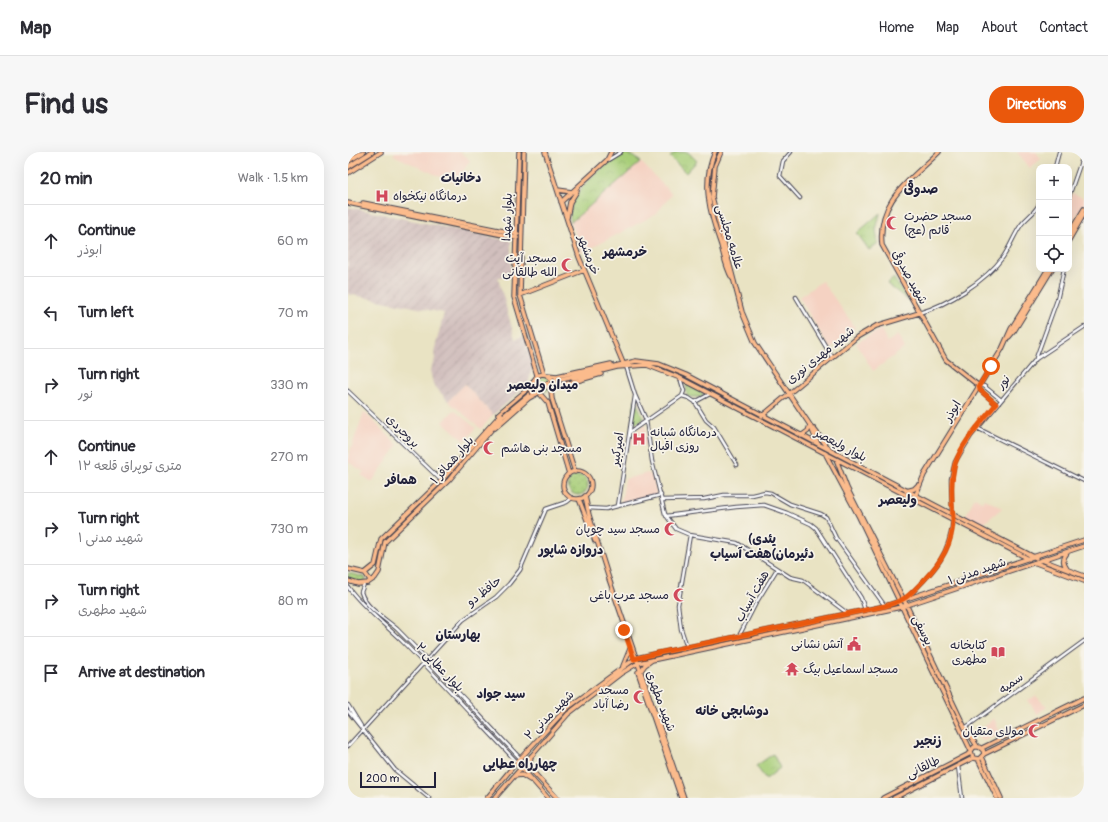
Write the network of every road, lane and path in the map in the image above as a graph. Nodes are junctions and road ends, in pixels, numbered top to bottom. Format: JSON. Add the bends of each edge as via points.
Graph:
{"nodes":[{"id":1,"x":354,"y":152,"type":"edge"},
{"id":2,"x":363,"y":152,"type":"edge"},
{"id":3,"x":372,"y":152,"type":"edge"},
{"id":4,"x":381,"y":152,"type":"edge"},
{"id":5,"x":519,"y":152,"type":"edge"},
{"id":6,"x":524,"y":152,"type":"edge"},
{"id":7,"x":544,"y":152,"type":"edge"},
{"id":8,"x":611,"y":152,"type":"edge"},
{"id":9,"x":621,"y":152,"type":"edge"},
{"id":10,"x":715,"y":152,"type":"edge"},
{"id":11,"x":721,"y":152,"type":"edge"},
{"id":12,"x":791,"y":152,"type":"edge"},
{"id":13,"x":939,"y":152,"type":"edge"},
{"id":14,"x":1059,"y":152,"type":"edge"},
{"id":15,"x":1084,"y":153,"type":"edge"},
{"id":16,"x":348,"y":156,"type":"edge"},
{"id":17,"x":607,"y":160,"type":"junction"},
{"id":18,"x":348,"y":161,"type":"edge"},
{"id":19,"x":713,"y":164,"type":"junction"},
{"id":20,"x":1056,"y":164,"type":"edge"},
{"id":21,"x":348,"y":167,"type":"edge"},
{"id":22,"x":348,"y":173,"type":"edge"},
{"id":23,"x":580,"y":186,"type":"junction"},
{"id":24,"x":1072,"y":187,"type":"edge"},
{"id":25,"x":558,"y":190,"type":"junction"},
{"id":26,"x":572,"y":192,"type":"junction"},
{"id":27,"x":800,"y":198,"type":"dead end"},
{"id":28,"x":348,"y":201,"type":"edge"},
{"id":29,"x":561,"y":202,"type":"junction"},
{"id":30,"x":1036,"y":209,"type":"edge"},
{"id":31,"x":1084,"y":209,"type":"edge"},
{"id":32,"x":1084,"y":214,"type":"edge"},
{"id":33,"x":566,"y":220,"type":"junction"},
{"id":34,"x":718,"y":221,"type":"junction"},
{"id":35,"x":713,"y":222,"type":"junction"},
{"id":36,"x":1072,"y":229,"type":"edge"},
{"id":37,"x":516,"y":235,"type":"junction"},
{"id":38,"x":521,"y":236,"type":"junction"},
{"id":39,"x":1071,"y":236,"type":"edge"},
{"id":40,"x":584,"y":270,"type":"junction"},
{"id":41,"x":515,"y":271,"type":"junction"},
{"id":42,"x":520,"y":271,"type":"junction"},
{"id":43,"x":1046,"y":272,"type":"edge"},
{"id":44,"x":1050,"y":272,"type":"edge"},
{"id":45,"x":1063,"y":272,"type":"edge"},
{"id":46,"x":733,"y":280,"type":"junction"},
{"id":47,"x":520,"y":295,"type":"junction"},
{"id":48,"x":796,"y":297,"type":"dead end"},
{"id":49,"x":919,"y":313,"type":"junction"},
{"id":50,"x":1084,"y":327,"type":"edge"},
{"id":51,"x":1008,"y":337,"type":"junction"},
{"id":52,"x":832,"y":357,"type":"junction"},
{"id":53,"x":1036,"y":359,"type":"junction"},
{"id":54,"x":623,"y":363,"type":"junction"},
{"id":55,"x":616,"y":366,"type":"junction"},
{"id":56,"x":626,"y":366,"type":"junction"},
{"id":57,"x":546,"y":374,"type":"junction"},
{"id":58,"x":583,"y":374,"type":"joint"},
{"id":59,"x":537,"y":375,"type":"junction"},
{"id":60,"x":680,"y":378,"type":"junction"},
{"id":61,"x":554,"y":383,"type":"junction"},
{"id":62,"x":979,"y":386,"type":"junction"},
{"id":63,"x":348,"y":391,"type":"edge"},
{"id":64,"x":535,"y":391,"type":"junction"},
{"id":65,"x":789,"y":393,"type":"junction"},
{"id":66,"x":711,"y":394,"type":"junction"},
{"id":67,"x":635,"y":395,"type":"junction"},
{"id":68,"x":682,"y":396,"type":"junction"},
{"id":69,"x":1000,"y":399,"type":"junction"},
{"id":70,"x":695,"y":402,"type":"junction"},
{"id":71,"x":996,"y":404,"type":"junction"},
{"id":72,"x":762,"y":416,"type":"junction"},
{"id":73,"x":646,"y":420,"type":"junction"},
{"id":74,"x":810,"y":425,"type":"junction"},
{"id":75,"x":977,"y":428,"type":"junction"},
{"id":76,"x":629,"y":432,"type":"junction"},
{"id":77,"x":819,"y":435,"type":"junction"},
{"id":78,"x":801,"y":436,"type":"junction"},
{"id":79,"x":816,"y":446,"type":"junction"},
{"id":80,"x":830,"y":451,"type":"junction"},
{"id":81,"x":825,"y":452,"type":"junction"},
{"id":82,"x":837,"y":457,"type":"junction"},
{"id":83,"x":737,"y":465,"type":"dead end"},
{"id":84,"x":833,"y":466,"type":"junction"},
{"id":85,"x":575,"y":472,"type":"junction"},
{"id":86,"x":569,"y":474,"type":"junction"},
{"id":87,"x":1084,"y":481,"type":"edge"},
{"id":88,"x":443,"y":483,"type":"junction"},
{"id":89,"x":919,"y":484,"type":"junction"},
{"id":90,"x":906,"y":491,"type":"junction"},
{"id":91,"x":661,"y":495,"type":"junction"},
{"id":92,"x":916,"y":495,"type":"junction"},
{"id":93,"x":585,"y":496,"type":"junction"},
{"id":94,"x":572,"y":498,"type":"junction"},
{"id":95,"x":579,"y":499,"type":"junction"},
{"id":96,"x":914,"y":499,"type":"junction"},
{"id":97,"x":662,"y":500,"type":"junction"},
{"id":98,"x":618,"y":506,"type":"junction"},
{"id":99,"x":587,"y":508,"type":"junction"},
{"id":100,"x":952,"y":514,"type":"junction"},
{"id":101,"x":666,"y":516,"type":"junction"},
{"id":102,"x":953,"y":520,"type":"junction"},
{"id":103,"x":690,"y":535,"type":"junction"},
{"id":104,"x":1084,"y":540,"type":"edge"},
{"id":105,"x":1084,"y":546,"type":"edge"},
{"id":106,"x":877,"y":551,"type":"junction"},
{"id":107,"x":1014,"y":551,"type":"junction"},
{"id":108,"x":1067,"y":552,"type":"junction"},
{"id":109,"x":1035,"y":557,"type":"junction"},
{"id":110,"x":1028,"y":559,"type":"junction"},
{"id":111,"x":1043,"y":560,"type":"junction"},
{"id":112,"x":1036,"y":562,"type":"junction"},
{"id":113,"x":1014,"y":564,"type":"junction"},
{"id":114,"x":348,"y":569,"type":"edge"},
{"id":115,"x":777,"y":569,"type":"junction"},
{"id":116,"x":1067,"y":569,"type":"junction"},
{"id":117,"x":365,"y":573,"type":"junction"},
{"id":118,"x":1084,"y":576,"type":"edge"},
{"id":119,"x":348,"y":581,"type":"edge"},
{"id":120,"x":1084,"y":581,"type":"edge"},
{"id":121,"x":369,"y":582,"type":"junction"},
{"id":122,"x":960,"y":582,"type":"junction"},
{"id":123,"x":364,"y":584,"type":"junction"},
{"id":124,"x":962,"y":587,"type":"junction"},
{"id":125,"x":348,"y":588,"type":"edge"},
{"id":126,"x":904,"y":600,"type":"junction"},
{"id":127,"x":899,"y":602,"type":"junction"},
{"id":128,"x":906,"y":605,"type":"junction"},
{"id":129,"x":885,"y":606,"type":"junction"},
{"id":130,"x":901,"y":607,"type":"junction"},
{"id":131,"x":865,"y":610,"type":"junction"},
{"id":132,"x":856,"y":612,"type":"junction"},
{"id":133,"x":847,"y":614,"type":"junction"},
{"id":134,"x":866,"y":615,"type":"junction"},
{"id":135,"x":857,"y":617,"type":"junction"},
{"id":136,"x":396,"y":628,"type":"junction"},
{"id":137,"x":392,"y":632,"type":"junction"},
{"id":138,"x":917,"y":633,"type":"junction"},
{"id":139,"x":740,"y":636,"type":"junction"},
{"id":140,"x":731,"y":638,"type":"junction"},
{"id":141,"x":1084,"y":641,"type":"edge"},
{"id":142,"x":732,"y":643,"type":"junction"},
{"id":143,"x":687,"y":647,"type":"junction"},
{"id":144,"x":630,"y":649,"type":"junction"},
{"id":145,"x":635,"y":659,"type":"junction"},
{"id":146,"x":654,"y":659,"type":"junction"},
{"id":147,"x":427,"y":660,"type":"junction"},
{"id":148,"x":424,"y":664,"type":"junction"},
{"id":149,"x":636,"y":664,"type":"junction"},
{"id":150,"x":434,"y":667,"type":"junction"},
{"id":151,"x":622,"y":667,"type":"junction"},
{"id":152,"x":420,"y":668,"type":"junction"},
{"id":153,"x":429,"y":669,"type":"junction"},
{"id":154,"x":622,"y":672,"type":"junction"},
{"id":155,"x":639,"y":672,"type":"junction"},
{"id":156,"x":1084,"y":698,"type":"edge"},
{"id":157,"x":348,"y":704,"type":"edge"},
{"id":158,"x":1084,"y":705,"type":"edge"},
{"id":159,"x":348,"y":711,"type":"edge"},
{"id":160,"x":478,"y":713,"type":"junction"},
{"id":161,"x":475,"y":717,"type":"junction"},
{"id":162,"x":1029,"y":725,"type":"junction"},
{"id":163,"x":965,"y":728,"type":"junction"},
{"id":164,"x":363,"y":730,"type":"junction"},
{"id":165,"x":1032,"y":731,"type":"junction"},
{"id":166,"x":970,"y":735,"type":"junction"},
{"id":167,"x":966,"y":738,"type":"junction"},
{"id":168,"x":348,"y":746,"type":"edge"},
{"id":169,"x":977,"y":746,"type":"junction"},
{"id":170,"x":982,"y":748,"type":"junction"},
{"id":171,"x":971,"y":752,"type":"junction"},
{"id":172,"x":532,"y":755,"type":"junction"},
{"id":173,"x":983,"y":755,"type":"junction"},
{"id":174,"x":520,"y":758,"type":"junction"},
{"id":175,"x":976,"y":759,"type":"junction"},
{"id":176,"x":516,"y":762,"type":"junction"},
{"id":177,"x":524,"y":763,"type":"junction"},
{"id":178,"x":958,"y":766,"type":"junction"},
{"id":179,"x":521,"y":767,"type":"junction"},
{"id":180,"x":534,"y":772,"type":"junction"},
{"id":181,"x":513,"y":777,"type":"junction"},
{"id":182,"x":536,"y":784,"type":"junction"},
{"id":183,"x":429,"y":798,"type":"edge"},
{"id":184,"x":487,"y":798,"type":"edge"},
{"id":185,"x":495,"y":798,"type":"edge"},
{"id":186,"x":548,"y":798,"type":"edge"},
{"id":187,"x":557,"y":798,"type":"edge"},
{"id":188,"x":682,"y":798,"type":"edge"},
{"id":189,"x":883,"y":798,"type":"edge"},
{"id":190,"x":894,"y":798,"type":"edge"},
{"id":191,"x":962,"y":798,"type":"edge"},
{"id":192,"x":997,"y":798,"type":"edge"},
{"id":193,"x":1001,"y":798,"type":"edge"}],
"edges":[{"from":1,"to":16,"type":"main road"},
{"from":2,"to":18,"type":"highway"},
{"from":3,"to":21,"type":"highway"},
{"from":4,"to":22,"type":"main road"},
{"from":5,"to":37,"type":"main road","name":"بلوار شهدا"},
{"from":6,"to":38,"type":"main road","name":"بلوار شهدا"},
{"from":7,"to":25,"type":"main road","name":"خرمشهر"},
{"from":8,"to":17,"type":"main road"},
{"from":9,"to":17,"type":"street"},
{"from":10,"to":19,"type":"main road","name":"علامه مجلسی"},
{"from":11,"to":19,"type":"main road","name":"علامه مجلسی"},
{"from":12,"to":27,"type":"street","via":[[783,161],[780,176]]},
{"from":13,"to":49,"type":"main road","name":"شهید صدوقی","via":[[891,200],[885,212],[881,233],[885,252]]},
{"from":14,"to":20,"type":"street"},
{"from":15,"to":24,"type":"street"},
{"from":17,"to":23,"type":"main road"},
{"from":19,"to":34,"type":"main road","name":"علامه مجلسی","via":[[712,190]]},
{"from":19,"to":35,"type":"main road","name":"علامه مجلسی","via":[[707,190]]},
{"from":23,"to":26,"type":"main road"},
{"from":23,"to":33,"type":"main road","via":[[570,202]]},
{"from":25,"to":26,"type":"main road"},
{"from":25,"to":29,"type":"main road","name":"خرمشهر"},
{"from":26,"to":29,"type":"main road"},
{"from":28,"to":37,"type":"main road"},
{"from":29,"to":33,"type":"main road","name":"خرمشهر"},
{"from":30,"to":49,"type":"street","via":[[1021,225],[994,268],[952,298],[933,309]]},
{"from":31,"to":36,"type":"main road"},
{"from":32,"to":39,"type":"main road"},
{"from":33,"to":40,"type":"main road","name":"خرمشهر"},
{"from":34,"to":35,"type":"main road"},
{"from":34,"to":46,"type":"main road","name":"علامه مجلسی"},
{"from":35,"to":46,"type":"main road","name":"علامه مجلسی"},
{"from":37,"to":38,"type":"main road"},
{"from":37,"to":41,"type":"main road","name":"بلوار شهدا"},
{"from":38,"to":42,"type":"main road","name":"بلوار شهدا"},
{"from":40,"to":47,"type":"main road"},
{"from":40,"to":54,"type":"main road","name":"خرمشهر"},
{"from":41,"to":42,"type":"main road"},
{"from":41,"to":59,"type":"main road","name":"بلوار شهدا","via":[[514,297]]},
{"from":42,"to":47,"type":"main road","name":"بلوار شهدا"},
{"from":43,"to":51,"type":"main road","name":"ابوذر"},
{"from":44,"to":51,"type":"main road","name":"ابوذر"},
{"from":45,"to":53,"type":"street","via":[[1057,300]]},
{"from":46,"to":65,"type":"main road","name":"علامه مجلسی","via":[[755,344]]},
{"from":47,"to":57,"type":"main road","name":"بلوار شهدا"},
{"from":48,"to":52,"type":"street"},
{"from":49,"to":52,"type":"main road","name":"شهید مهدی نوری","via":[[876,326]]},
{"from":49,"to":62,"type":"main road","name":"شهید صدوقی","via":[[946,360]]},
{"from":50,"to":53,"type":"street","name":"نور"},
{"from":51,"to":62,"type":"main road","name":"ابوذر"},
{"from":52,"to":65,"type":"main road","name":"شهید مهدی نوری"},
{"from":53,"to":69,"type":"street","name":"نور"},
{"from":54,"to":55,"type":"main road","name":"بلوار ولیعصر"},
{"from":54,"to":72,"type":"main road","name":"بلوار ولیعصر","via":[[642,361],[659,364],[686,375]]},
{"from":55,"to":56,"type":"main road","name":"بلوار ولیعصر"},
{"from":55,"to":58,"type":"main road","name":"بلوار ولیعصر"},
{"from":55,"to":61,"type":"main road","via":[[609,372]]},
{"from":55,"to":61,"type":"main road","via":[[607,364]]},
{"from":56,"to":60,"type":"main road","name":"بلوار ولیعصر","via":[[647,365]]},
{"from":56,"to":67,"type":"street","name":"هفت آسیاب"},
{"from":57,"to":59,"type":"main road"},
{"from":57,"to":61,"type":"main road"},
{"from":58,"to":61,"type":"main road","name":"بلوار همافر ۱"},
{"from":59,"to":64,"type":"main road","via":[[533,381]]},
{"from":60,"to":66,"type":"main road","name":"بلوار ولیعصر"},
{"from":60,"to":68,"type":"street","via":[[684,391]]},
{"from":61,"to":64,"type":"main road","name":"بلوار همافر ۱"},
{"from":61,"to":64,"type":"main road","via":[[545,395]]},
{"from":61,"to":85,"type":"main road","via":[[552,399]]},
{"from":62,"to":69,"type":"street","via":[[984,386]]},
{"from":62,"to":71,"type":"street","via":[[980,390]]},
{"from":62,"to":89,"type":"main road","name":"ابوذر"},
{"from":63,"to":88,"type":"street","name":"بروجردی"},
{"from":64,"to":86,"type":"main road","via":[[548,402]]},
{"from":64,"to":88,"type":"main road","name":"بلوار همافر ۱","via":[[502,417]]},
{"from":65,"to":72,"type":"main road","name":"شهید مهدی نوری"},
{"from":65,"to":74,"type":"main road","name":"علامه مجلسی"},
{"from":66,"to":70,"type":"street"},
{"from":66,"to":79,"type":"main road","name":"بلوار ولیعصر"},
{"from":67,"to":73,"type":"street","name":"هفت آسیاب"},
{"from":67,"to":76,"type":"street","name":"امیرکبیر"},
{"from":68,"to":70,"type":"street"},
{"from":68,"to":73,"type":"street"},
{"from":69,"to":71,"type":"street","name":"نور"},
{"from":70,"to":83,"type":"street"},
{"from":71,"to":75,"type":"street","name":"نور"},
{"from":72,"to":78,"type":"main road","name":"بلوار ولیعصر"},
{"from":73,"to":76,"type":"street"},
{"from":73,"to":91,"type":"street","name":"هفت آسیاب","via":[[654,471]]},
{"from":74,"to":77,"type":"main road"},
{"from":74,"to":78,"type":"main road","via":[[808,431]]},
{"from":74,"to":79,"type":"main road"},
{"from":75,"to":87,"type":"street"},
{"from":75,"to":100,"type":"street","name":"نور","via":[[955,462],[951,479]]},
{"from":76,"to":98,"type":"street","name":"امیرکبیر"},
{"from":77,"to":79,"type":"main road"},
{"from":77,"to":80,"type":"main road"},
{"from":78,"to":79,"type":"main road","name":"بلوار ولیعصر"},
{"from":79,"to":80,"type":"main road","name":"بلوار ولیعصر"},
{"from":79,"to":81,"type":"main road","name":"بلوار ولیعصر"},
{"from":80,"to":82,"type":"main road","name":"بلوار ولیعصر"},
{"from":81,"to":82,"type":"main road","name":"بلوار ولیعصر"},
{"from":81,"to":84,"type":"main road","name":"یوسفی"},
{"from":82,"to":84,"type":"main road"},
{"from":82,"to":90,"type":"main road","name":"بلوار ولیعصر"},
{"from":82,"to":96,"type":"main road","name":"بلوار ولیعصر"},
{"from":82,"to":106,"type":"main road","name":"یوسفی","via":[[847,488]]},
{"from":84,"to":106,"type":"main road","name":"یوسفی"},
{"from":85,"to":86,"type":"main road"},
{"from":85,"to":93,"type":"main road","via":[[585,474],[590,481],[590,490]]},
{"from":86,"to":94,"type":"main road","via":[[564,480],[563,487]]},
{"from":88,"to":117,"type":"main road","name":"بلوار همافر ۱","via":[[381,539],[375,564]]},
{"from":88,"to":121,"type":"main road","name":"بلوار همافر ۱","via":[[385,542],[379,572]]},
{"from":89,"to":90,"type":"main road","via":[[914,489]]},
{"from":89,"to":92,"type":"main road","name":"ابوذر"},
{"from":90,"to":92,"type":"main road","name":"بلوار ولیعصر"},
{"from":91,"to":97,"type":"street","name":"هفت آسیاب"},
{"from":91,"to":98,"type":"street"},
{"from":92,"to":96,"type":"main road","name":"ابوذر"},
{"from":92,"to":100,"type":"main road","name":"بلوار ولیعصر"},
{"from":93,"to":95,"type":"main road"},
{"from":93,"to":99,"type":"main road","name":"شهید مطهری"},
{"from":94,"to":95,"type":"main road"},
{"from":94,"to":147,"type":"street","name":"حافظ دو","via":[[546,509],[520,570],[509,584],[496,597],[467,616]]},
{"from":95,"to":144,"type":"main road","name":"شهید مطهری"},
{"from":96,"to":102,"type":"main road","name":"بلوار ولیعصر"},
{"from":97,"to":101,"type":"street","name":"هفت آسیاب"},
{"from":97,"to":129,"type":"street","via":[[704,499],[765,492],[790,504],[822,514],[836,538]]},
{"from":98,"to":99,"type":"street","via":[[606,509]]},
{"from":99,"to":145,"type":"main road","name":"شهید مطهری"},
{"from":100,"to":102,"type":"main road"},
{"from":100,"to":109,"type":"main road","name":"بلوار ولیعصر"},
{"from":101,"to":103,"type":"street","name":"هفت آسیاب","via":[[676,529]]},
{"from":101,"to":131,"type":"street","via":[[764,505],[811,524],[861,598]]},
{"from":102,"to":107,"type":"main road","name":"بلوار ولیعصر"},
{"from":102,"to":126,"type":"street","via":[[951,538],[945,554]]},
{"from":103,"to":115,"type":"street","name":"هفت آسیاب","via":[[737,543]]},
{"from":103,"to":143,"type":"street","via":[[678,605],[681,629]]},
{"from":104,"to":109,"type":"main road","name":"شهید مدنی ۱"},
{"from":105,"to":108,"type":"main road","name":"شهید مدنی ۱"},
{"from":106,"to":126,"type":"main road","name":"یوسفی"},
{"from":106,"to":127,"type":"main road","name":"یوسفی"},
{"from":107,"to":110,"type":"main road","name":"بلوار ولیعصر"},
{"from":107,"to":113,"type":"main road","via":[[1018,556]]},
{"from":108,"to":111,"type":"main road","name":"شهید مدنی ۱"},
{"from":108,"to":116,"type":"main road","via":[[1063,562]]},
{"from":109,"to":110,"type":"main road","name":"شهید مدنی ۱"},
{"from":109,"to":111,"type":"main road","name":"بلوار ولیعصر"},
{"from":110,"to":112,"type":"main road","name":"بلوار ولیعصر"},
{"from":110,"to":113,"type":"main road","name":"شهید مدنی ۱"},
{"from":111,"to":112,"type":"main road","name":"شهید مدنی ۱"},
{"from":111,"to":116,"type":"main road","name":"بلوار ولیعصر"},
{"from":112,"to":120,"type":"main road","name":"بلوار ولیعصر"},
{"from":112,"to":124,"type":"main road","name":"شهید مدنی ۱"},
{"from":113,"to":122,"type":"main road","name":"شهید مدنی ۱"},
{"from":114,"to":117,"type":"main road"},
{"from":115,"to":133,"type":"street","via":[[790,577],[803,580]]},
{"from":115,"to":139,"type":"street","name":"هفت آسیاب"},
{"from":116,"to":118,"type":"main road","name":"بلوار ولیعصر"},
{"from":117,"to":121,"type":"main road"},
{"from":119,"to":123,"type":"main road"},
{"from":121,"to":123,"type":"main road"},
{"from":122,"to":124,"type":"main road"},
{"from":122,"to":126,"type":"main road","name":"شهید مدنی ۱"},
{"from":123,"to":136,"type":"street","name":"بلوار عطایی ۲","via":[[361,592],[364,600]]},
{"from":124,"to":128,"type":"main road","name":"شهید مدنی ۱"},
{"from":125,"to":137,"type":"street","name":"بلوار عطایی ۲","via":[[359,603]]},
{"from":126,"to":127,"type":"main road","name":"شهید مدنی ۱"},
{"from":126,"to":128,"type":"main road","name":"یوسفی"},
{"from":127,"to":129,"type":"main road","name":"شهید مدنی ۱"},
{"from":127,"to":130,"type":"main road","name":"یوسفی"},
{"from":128,"to":130,"type":"main road","name":"شهید مدنی ۱"},
{"from":128,"to":138,"type":"main road","name":"یوسفی"},
{"from":129,"to":131,"type":"main road","name":"شهید مدنی ۱"},
{"from":130,"to":134,"type":"main road","name":"شهید مدنی ۱"},
{"from":130,"to":138,"type":"main road","name":"یوسفی"},
{"from":131,"to":132,"type":"main road","name":"شهید مدنی ۱"},
{"from":131,"to":134,"type":"main road"},
{"from":132,"to":133,"type":"main road","name":"شهید مدنی ۱"},
{"from":132,"to":135,"type":"main road"},
{"from":133,"to":139,"type":"main road","name":"شهید مدنی ۱"},
{"from":134,"to":135,"type":"main road","name":"شهید مدنی ۱"},
{"from":135,"to":142,"type":"main road","name":"شهید مدنی ۱"},
{"from":136,"to":137,"type":"street"},
{"from":136,"to":147,"type":"street","name":"بلوار عطایی ۲"},
{"from":137,"to":148,"type":"street","name":"بلوار عطایی ۲"},
{"from":138,"to":163,"type":"main road","name":"یوسفی"},
{"from":138,"to":167,"type":"main road","name":"یوسفی"},
{"from":139,"to":140,"type":"main road","name":"شهید مدنی ۱"},
{"from":140,"to":142,"type":"main road"},
{"from":140,"to":143,"type":"main road","name":"شهید مدنی ۱"},
{"from":141,"to":163,"type":"street","name":"سمیه"},
{"from":142,"to":146,"type":"main road","name":"شهید مدنی ۱"},
{"from":143,"to":145,"type":"main road","name":"شهید مدنی ۱"},
{"from":144,"to":145,"type":"main road","name":"شهید مطهری"},
{"from":144,"to":151,"type":"main road","via":[[628,659]]},
{"from":145,"to":149,"type":"main road","name":"شهید مطهری"},
{"from":145,"to":151,"type":"main road","name":"شهید مدنی ۲"},
{"from":146,"to":149,"type":"main road","name":"شهید مدنی ۱"},
{"from":146,"to":155,"type":"main road"},
{"from":147,"to":148,"type":"street","name":"حافظ دو"},
{"from":147,"to":150,"type":"street","name":"بلوار عطایی ۲"},
{"from":148,"to":152,"type":"street"},
{"from":148,"to":153,"type":"street","name":"بلوار عطایی ۲"},
{"from":149,"to":154,"type":"main road","name":"شهید مدنی ۲"},
{"from":149,"to":155,"type":"main road","name":"شهید مطهری"},
{"from":150,"to":153,"type":"street","via":[[431,666]]},
{"from":150,"to":160,"type":"street","name":"بلوار عطایی ۲"},
{"from":151,"to":174,"type":"main road","name":"شهید مدنی ۲","via":[[566,709]]},
{"from":152,"to":153,"type":"street","via":[[424,666]]},
{"from":152,"to":164,"type":"street"},
{"from":153,"to":161,"type":"street","name":"بلوار عطایی ۲"},
{"from":154,"to":155,"type":"main road"},
{"from":154,"to":172,"type":"main road","name":"شهید مدنی ۲","via":[[568,714]]},
{"from":155,"to":188,"type":"main road","name":"شهید مطهری"},
{"from":156,"to":162,"type":"main road"},
{"from":157,"to":164,"type":"street"},
{"from":158,"to":165,"type":"main road","name":"طالقانی"},
{"from":159,"to":164,"type":"street"},
{"from":160,"to":161,"type":"street"},
{"from":160,"to":174,"type":"street","name":"بلوار عطایی ۲"},
{"from":161,"to":176,"type":"street","name":"بلوار عطایی ۲"},
{"from":162,"to":165,"type":"main road"},
{"from":162,"to":170,"type":"main road"},
{"from":163,"to":166,"type":"main road","name":"یوسفی"},
{"from":164,"to":168,"type":"street"},
{"from":164,"to":183,"type":"street","via":[[395,770]]},
{"from":165,"to":173,"type":"main road","name":"طالقانی"},
{"from":166,"to":167,"type":"main road"},
{"from":166,"to":169,"type":"main road","name":"یوسفی"},
{"from":167,"to":171,"type":"main road","name":"یوسفی"},
{"from":169,"to":170,"type":"main road"},
{"from":169,"to":171,"type":"main road","name":"طالقانی"},
{"from":170,"to":173,"type":"main road"},
{"from":171,"to":175,"type":"main road","name":"یوسفی"},
{"from":171,"to":189,"type":"main road","name":"طالقانی"},
{"from":172,"to":177,"type":"main road","name":"شهید مدنی ۲"},
{"from":172,"to":180,"type":"main road","via":[[530,762]]},
{"from":173,"to":175,"type":"main road","name":"طالقانی"},
{"from":173,"to":193,"type":"main road"},
{"from":174,"to":176,"type":"main road","name":"شهید مدنی ۲"},
{"from":174,"to":177,"type":"main road"},
{"from":175,"to":178,"type":"main road","name":"طالقانی"},
{"from":175,"to":192,"type":"main road","name":"یوسفی"},
{"from":176,"to":179,"type":"main road"},
{"from":176,"to":184,"type":"main road","name":"شهید مدنی ۲"},
{"from":177,"to":179,"type":"main road","name":"شهید مدنی ۲"},
{"from":177,"to":180,"type":"main road"},
{"from":178,"to":190,"type":"main road","name":"طالقانی"},
{"from":178,"to":191,"type":"street"},
{"from":179,"to":181,"type":"main road","name":"شهید مدنی ۲"},
{"from":179,"to":182,"type":"main road"},
{"from":180,"to":187,"type":"main road"},
{"from":181,"to":182,"type":"main road","via":[[523,775]]},
{"from":181,"to":185,"type":"main road","name":"شهید مدنی ۲"},
{"from":182,"to":186,"type":"main road"}]}
